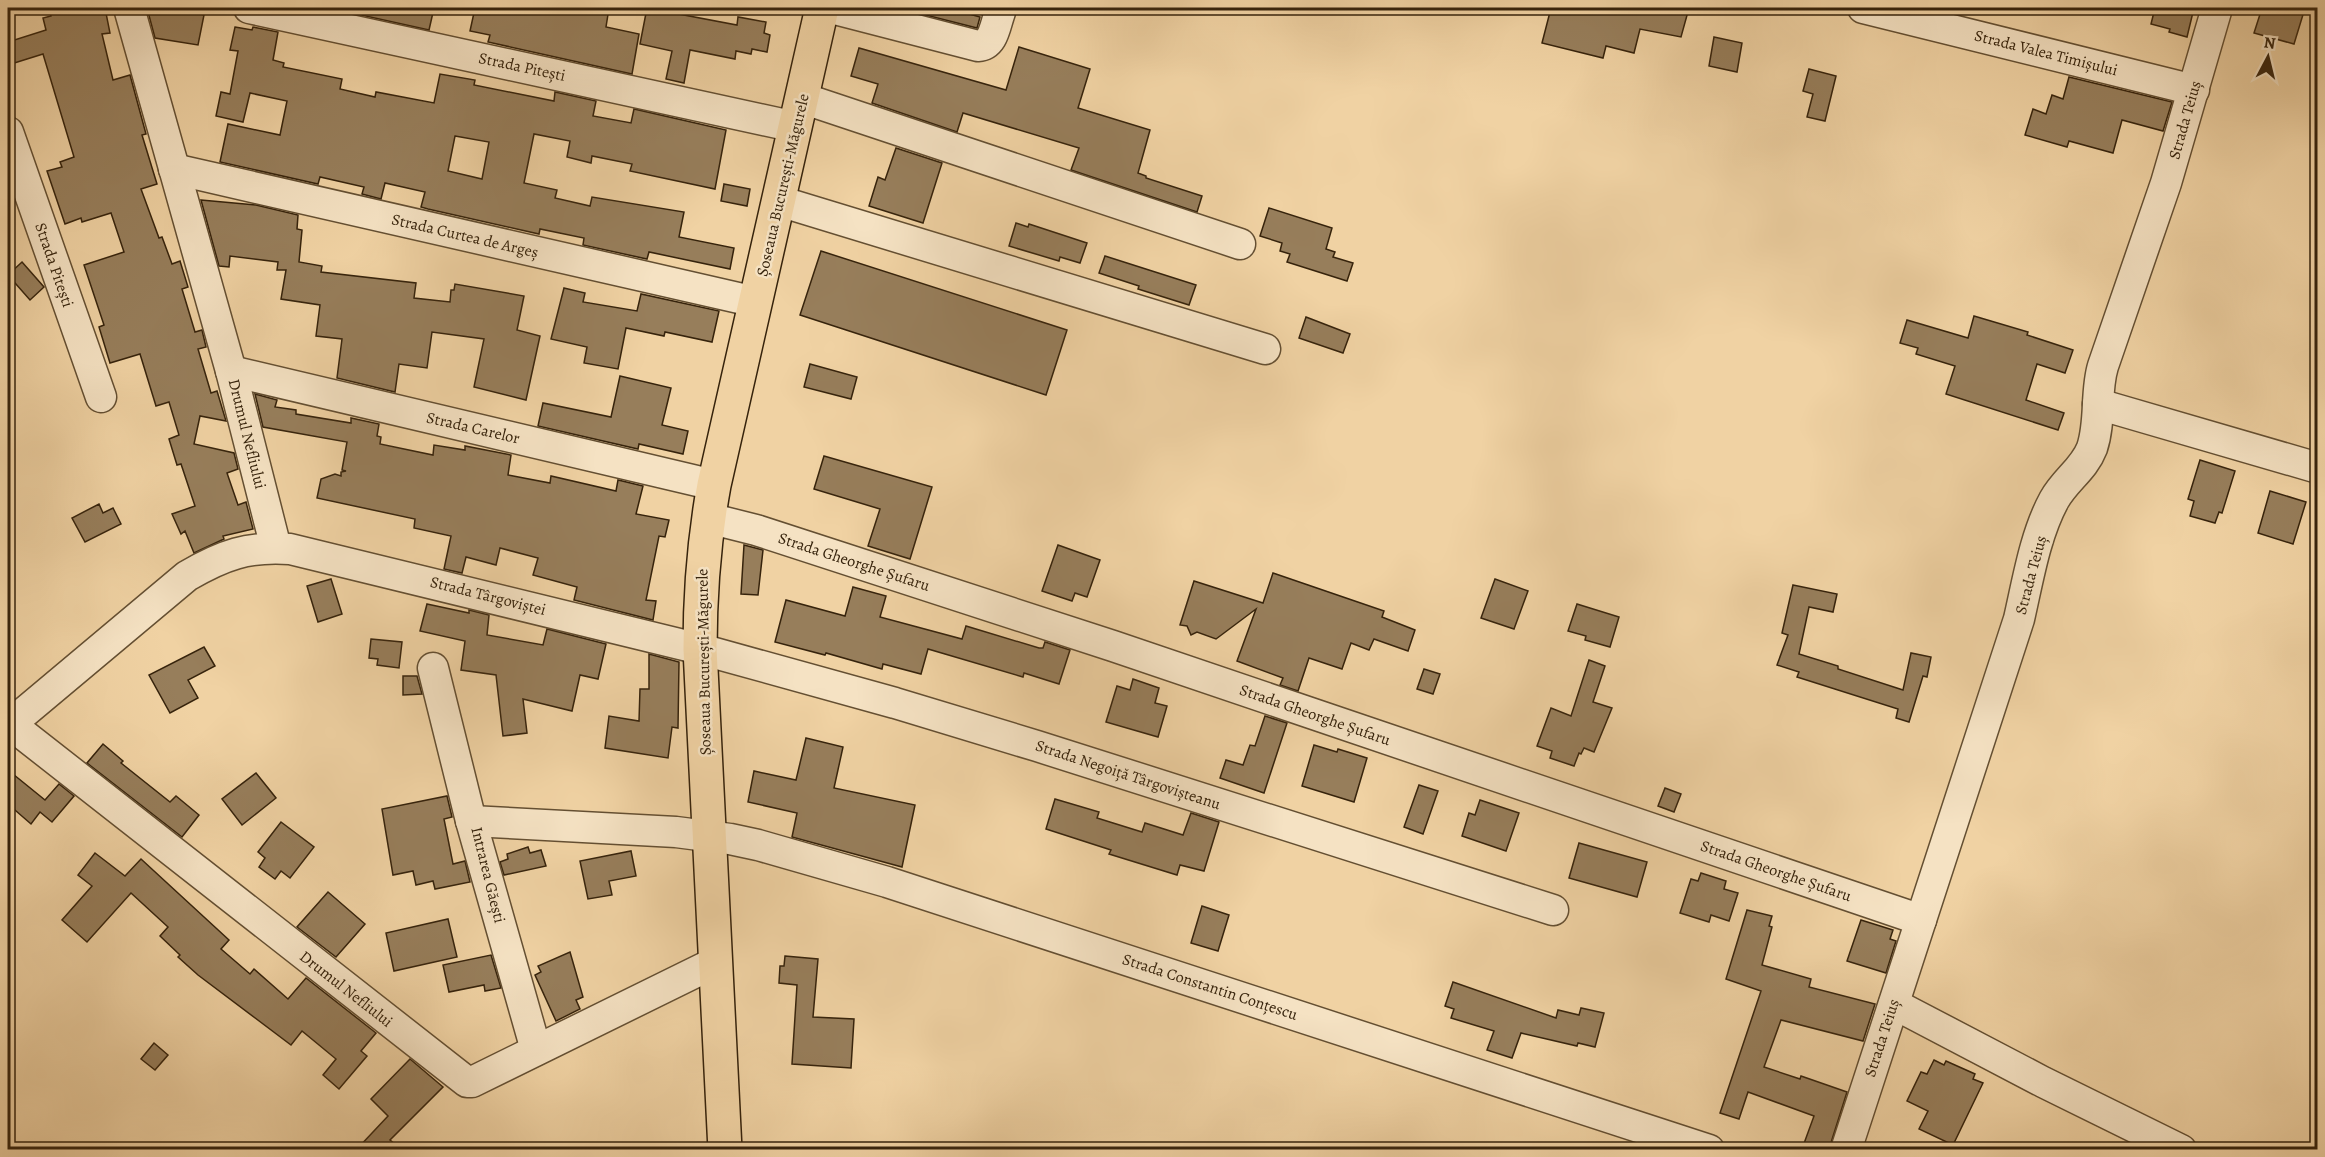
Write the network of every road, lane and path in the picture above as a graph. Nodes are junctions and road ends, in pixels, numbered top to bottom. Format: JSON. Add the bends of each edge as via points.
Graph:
{"nodes":[{"id":1,"x":129,"y":8,"type":"edge"},
{"id":2,"x":249,"y":8,"type":"edge"},
{"id":3,"x":822,"y":8,"type":"edge"},
{"id":4,"x":831,"y":8,"type":"edge"},
{"id":5,"x":999,"y":8,"type":"edge"},
{"id":6,"x":1863,"y":8,"type":"edge"},
{"id":7,"x":2217,"y":8,"type":"edge"},
{"id":8,"x":875,"y":13,"type":"edge"},
{"id":9,"x":2194,"y":90,"type":"junction"},
{"id":10,"x":799,"y":112,"type":"junction"},
{"id":11,"x":8,"y":132,"type":"edge"},
{"id":12,"x":174,"y":169,"type":"junction"},
{"id":13,"x":779,"y":201,"type":"junction"},
{"id":14,"x":1240,"y":244,"type":"dead end"},
{"id":15,"x":756,"y":302,"type":"junction"},
{"id":16,"x":1265,"y":349,"type":"dead end"},
{"id":17,"x":231,"y":370,"type":"junction"},
{"id":18,"x":101,"y":397,"type":"dead end"},
{"id":19,"x":2098,"y":404,"type":"junction"},
{"id":20,"x":2318,"y":468,"type":"edge"},
{"id":21,"x":714,"y":485,"type":"junction"},
{"id":22,"x":708,"y":518,"type":"junction"},
{"id":23,"x":276,"y":548,"type":"junction"},
{"id":24,"x":700,"y":649,"type":"junction"},
{"id":25,"x":433,"y":668,"type":"dead end"},
{"id":26,"x":9,"y":725,"type":"edge"},
{"id":27,"x":471,"y":821,"type":"junction"},
{"id":28,"x":708,"y":836,"type":"junction"},
{"id":29,"x":1553,"y":910,"type":"dead end"},
{"id":30,"x":1921,"y":920,"type":"junction"},
{"id":31,"x":714,"y":963,"type":"junction"},
{"id":32,"x":1894,"y":1004,"type":"junction"},
{"id":33,"x":536,"y":1050,"type":"junction"},
{"id":34,"x":725,"y":1149,"type":"edge"},
{"id":35,"x":1709,"y":1149,"type":"edge"},
{"id":36,"x":1845,"y":1149,"type":"edge"},
{"id":37,"x":2181,"y":1149,"type":"edge"}],
"edges":[{"from":1,"to":12,"type":"street","name":"Drumul Nefliului"},
{"from":2,"to":10,"type":"street","name":"Strada Pitești"},
{"from":3,"to":10,"type":"main road","name":"Șoseaua București-Măgurele"},
{"from":4,"to":8,"type":"street"},
{"from":5,"to":8,"type":"street","via":[[990,42],[985,46]]},
{"from":6,"to":9,"type":"street","name":"Strada Valea Timișului"},
{"from":7,"to":9,"type":"street","name":"Strada Teiuș"},
{"from":9,"to":19,"type":"street","name":"Strada Teiuș","via":[[2110,342]]},
{"from":10,"to":13,"type":"main road","name":"Șoseaua București-Măgurele"},
{"from":10,"to":14,"type":"street","name":"Strada Pitești"},
{"from":11,"to":18,"type":"street","name":"Strada Pitești"},
{"from":12,"to":15,"type":"street","name":"Strada Curtea de Argeș"},
{"from":12,"to":17,"type":"street","name":"Drumul Nefliului"},
{"from":13,"to":15,"type":"main road","name":"Șoseaua București-Măgurele"},
{"from":13,"to":16,"type":"street"},
{"from":15,"to":21,"type":"main road","name":"Șoseaua București-Măgurele"},
{"from":17,"to":21,"type":"street","name":"Strada Carelor"},
{"from":17,"to":23,"type":"street","name":"Drumul Nefliului"},
{"from":19,"to":20,"type":"street"},
{"from":19,"to":30,"type":"street","name":"Strada Teiuș","via":[[2089,455],[2061,488],[2046,519],[2019,619]]},
{"from":21,"to":22,"type":"main road","name":"Șoseaua București-Măgurele"},
{"from":22,"to":24,"type":"main road","name":"Șoseaua București-Măgurele","via":[[701,578]]},
{"from":22,"to":30,"type":"street","name":"Strada Gheorghe Șufaru","via":[[756,530],[1102,643]]},
{"from":23,"to":24,"type":"street","name":"Strada Târgoviștei","via":[[308,552]]},
{"from":23,"to":26,"type":"street","name":"Drumul Nefliului","via":[[241,551],[187,576]]},
{"from":24,"to":28,"type":"main road","name":"Șoseaua București-Măgurele"},
{"from":24,"to":29,"type":"street","name":"Strada Negoiță Târgovișteanu","via":[[1018,740]]},
{"from":25,"to":27,"type":"street"},
{"from":26,"to":33,"type":"street","name":"Drumul Nefliului","via":[[461,1079],[472,1082]]},
{"from":27,"to":28,"type":"street","name":"Intrarea Găești"},
{"from":27,"to":33,"type":"street","name":"Intrarea Găești"},
{"from":28,"to":31,"type":"main road","name":"Șoseaua București-Măgurele"},
{"from":28,"to":35,"type":"street","name":"Strada Constantin Conțescu","via":[[758,845],[887,882]]},
{"from":30,"to":32,"type":"street","name":"Strada Teiuș"},
{"from":31,"to":33,"type":"street","name":"Drumul Nefliului"},
{"from":31,"to":34,"type":"main road","name":"Șoseaua București-Măgurele"},
{"from":32,"to":36,"type":"street","name":"Strada Teiuș"},
{"from":32,"to":37,"type":"street"}]}
